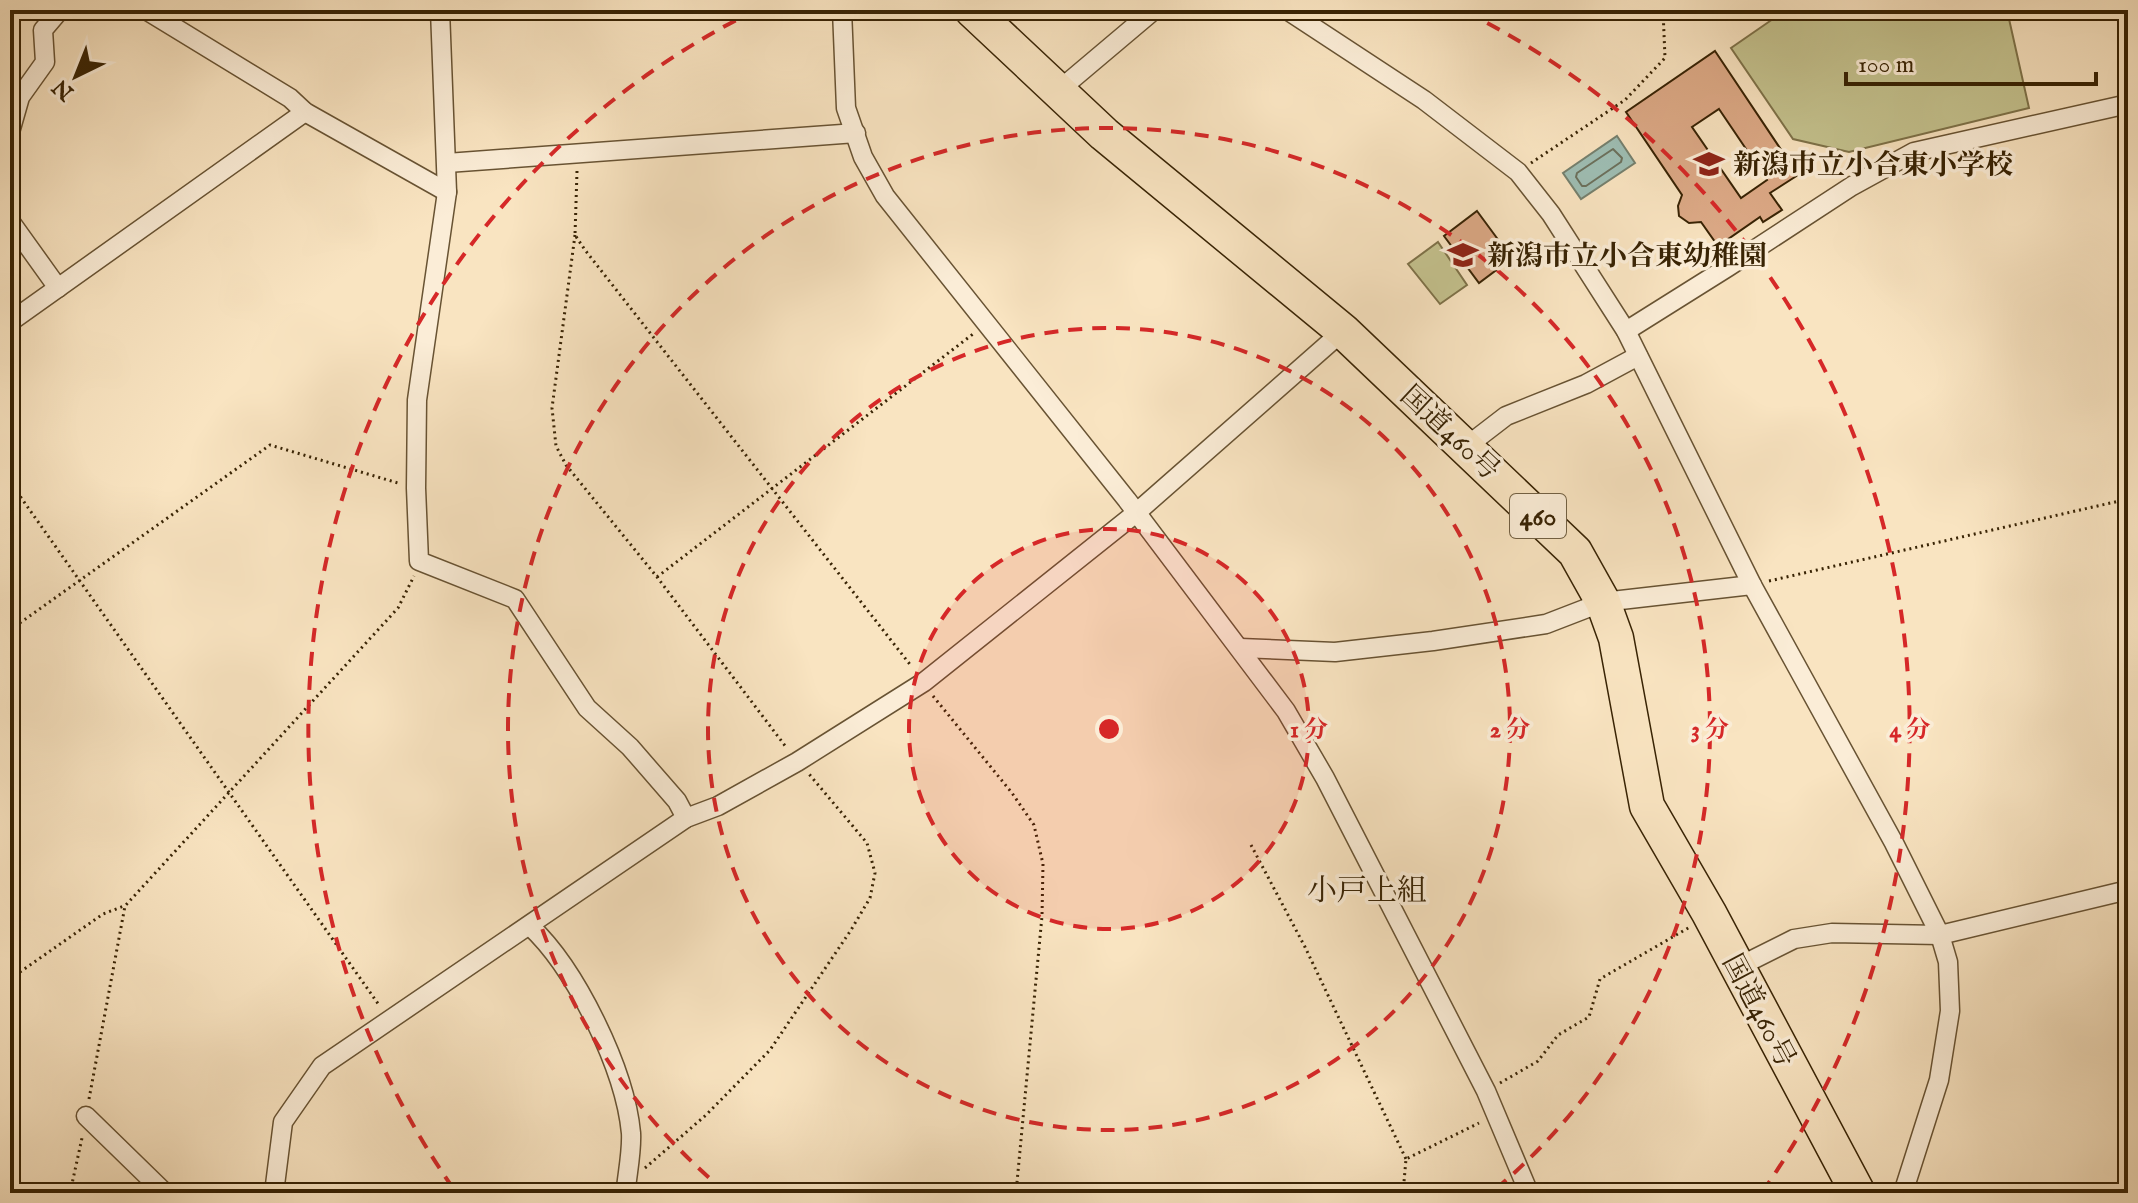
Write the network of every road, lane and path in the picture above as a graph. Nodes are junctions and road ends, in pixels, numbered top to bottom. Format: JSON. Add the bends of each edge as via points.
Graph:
{"nodes":[{"id":1,"x":60,"y":10,"type":"edge"},
{"id":2,"x":146,"y":10,"type":"edge"},
{"id":3,"x":440,"y":10,"type":"edge"},
{"id":4,"x":842,"y":10,"type":"edge"},
{"id":5,"x":972,"y":10,"type":"edge"},
{"id":6,"x":1154,"y":10,"type":"edge"},
{"id":7,"x":1287,"y":10,"type":"edge"},
{"id":8,"x":1663,"y":10,"type":"edge"},
{"id":9,"x":1058,"y":91,"type":"junction"},
{"id":10,"x":2128,"y":104,"type":"edge"},
{"id":11,"x":305,"y":112,"type":"junction"},
{"id":12,"x":10,"y":132,"type":"edge"},
{"id":13,"x":856,"y":133,"type":"junction"},
{"id":14,"x":579,"y":151,"type":"junction"},
{"id":15,"x":447,"y":163,"type":"junction"},
{"id":16,"x":1518,"y":172,"type":"junction"},
{"id":17,"x":447,"y":192,"type":"junction"},
{"id":18,"x":10,"y":221,"type":"edge"},
{"id":19,"x":575,"y":235,"type":"junction"},
{"id":20,"x":58,"y":288,"type":"junction"},
{"id":21,"x":10,"y":322,"type":"edge"},
{"id":22,"x":987,"y":325,"type":"junction"},
{"id":23,"x":1343,"y":331,"type":"junction"},
{"id":24,"x":1626,"y":331,"type":"junction"},
{"id":25,"x":1638,"y":356,"type":"junction"},
{"id":26,"x":1467,"y":446,"type":"junction"},
{"id":27,"x":10,"y":482,"type":"edge"},
{"id":28,"x":416,"y":488,"type":"junction"},
{"id":29,"x":771,"y":490,"type":"junction"},
{"id":30,"x":2128,"y":499,"type":"edge"},
{"id":31,"x":1136,"y":513,"type":"junction"},
{"id":32,"x":419,"y":561,"type":"junction"},
{"id":33,"x":657,"y":577,"type":"junction"},
{"id":34,"x":80,"y":581,"type":"junction"},
{"id":35,"x":1752,"y":585,"type":"junction"},
{"id":36,"x":1603,"y":602,"type":"junction"},
{"id":37,"x":10,"y":630,"type":"edge"},
{"id":38,"x":1240,"y":648,"type":"junction"},
{"id":39,"x":924,"y":682,"type":"junction"},
{"id":40,"x":797,"y":762,"type":"junction"},
{"id":41,"x":229,"y":792,"type":"junction"},
{"id":42,"x":686,"y":818,"type":"junction"},
{"id":43,"x":1251,"y":845,"type":"dead end"},
{"id":44,"x":2128,"y":890,"type":"edge"},
{"id":45,"x":125,"y":906,"type":"junction"},
{"id":46,"x":1709,"y":913,"type":"junction"},
{"id":47,"x":530,"y":926,"type":"junction"},
{"id":48,"x":1940,"y":935,"type":"junction"},
{"id":49,"x":1736,"y":968,"type":"junction"},
{"id":50,"x":10,"y":979,"type":"edge"},
{"id":51,"x":391,"y":1020,"type":"junction"},
{"id":52,"x":1486,"y":1091,"type":"junction"},
{"id":53,"x":1496,"y":1114,"type":"junction"},
{"id":54,"x":86,"y":1116,"type":"junction"},
{"id":55,"x":1406,"y":1159,"type":"junction"},
{"id":56,"x":626,"y":1188,"type":"joint"},
{"id":57,"x":70,"y":1193,"type":"edge"},
{"id":58,"x":165,"y":1193,"type":"edge"},
{"id":59,"x":274,"y":1193,"type":"edge"},
{"id":60,"x":1016,"y":1193,"type":"edge"},
{"id":61,"x":1403,"y":1193,"type":"edge"},
{"id":62,"x":1529,"y":1193,"type":"edge"},
{"id":63,"x":1858,"y":1193,"type":"edge"},
{"id":64,"x":1903,"y":1193,"type":"edge"}],
"edges":[{"from":1,"to":12,"type":"street","via":[[43,30],[45,62],[20,97]]},
{"from":2,"to":11,"type":"street"},
{"from":3,"to":15,"type":"street"},
{"from":4,"to":13,"type":"street","via":[[846,108]]},
{"from":5,"to":9,"type":"highway","name":"国道460号","number":"460"},
{"from":6,"to":9,"type":"street"},
{"from":7,"to":16,"type":"street","via":[[1424,100]]},
{"from":8,"to":16,"type":"path","via":[[1665,58],[1625,100]]},
{"from":9,"to":23,"type":"highway","name":"国道460号","number":"460"},
{"from":10,"to":24,"type":"street","via":[[1914,152]]},
{"from":11,"to":17,"type":"street"},
{"from":11,"to":20,"type":"street"},
{"from":13,"to":14,"type":"street"},
{"from":13,"to":22,"type":"street","via":[[885,196]]},
{"from":14,"to":15,"type":"street"},
{"from":14,"to":19,"type":"path"},
{"from":15,"to":17,"type":"street"},
{"from":16,"to":24,"type":"street"},
{"from":17,"to":28,"type":"street","via":[[418,386]]},
{"from":18,"to":20,"type":"street"},
{"from":19,"to":29,"type":"path"},
{"from":19,"to":33,"type":"path","via":[[552,408],[556,446]]},
{"from":20,"to":21,"type":"street"},
{"from":22,"to":29,"type":"path"},
{"from":22,"to":31,"type":"street"},
{"from":23,"to":26,"type":"highway","name":"国道460号","number":"460"},
{"from":23,"to":31,"type":"street"},
{"from":24,"to":25,"type":"street"},
{"from":25,"to":26,"type":"street","via":[[1506,416]]},
{"from":25,"to":35,"type":"street"},
{"from":26,"to":36,"type":"highway","name":"国道460号","number":"460","via":[[1575,552]]},
{"from":27,"to":34,"type":"path"},
{"from":28,"to":32,"type":"street"},
{"from":28,"to":34,"type":"path","via":[[270,445]]},
{"from":29,"to":33,"type":"path"},
{"from":29,"to":39,"type":"path"},
{"from":30,"to":35,"type":"path"},
{"from":31,"to":38,"type":"street"},
{"from":31,"to":39,"type":"street"},
{"from":32,"to":41,"type":"path","via":[[398,608]]},
{"from":32,"to":42,"type":"street","via":[[515,599],[587,708],[630,747]]},
{"from":33,"to":40,"type":"path"},
{"from":34,"to":37,"type":"path"},
{"from":34,"to":41,"type":"path"},
{"from":35,"to":36,"type":"street"},
{"from":35,"to":48,"type":"street"},
{"from":36,"to":38,"type":"street","via":[[1546,624],[1433,641],[1335,652]]},
{"from":36,"to":46,"type":"highway","name":"国道460号","number":"460","via":[[1616,638],[1647,806]]},
{"from":38,"to":52,"type":"street","via":[[1286,711],[1325,778]]},
{"from":39,"to":40,"type":"street"},
{"from":39,"to":60,"type":"path","via":[[1034,825],[1043,864]]},
{"from":40,"to":42,"type":"street"},
{"from":40,"to":56,"type":"path","via":[[867,843],[875,873],[870,898],[770,1050]]},
{"from":41,"to":45,"type":"path"},
{"from":41,"to":51,"type":"path"},
{"from":42,"to":47,"type":"street"},
{"from":43,"to":55,"type":"path"},
{"from":44,"to":48,"type":"street"},
{"from":45,"to":50,"type":"path","via":[[103,914]]},
{"from":45,"to":54,"type":"path"},
{"from":46,"to":49,"type":"highway","name":"国道460号","number":"460"},
{"from":46,"to":52,"type":"path","via":[[1600,979],[1589,1017],[1558,1035],[1538,1061]]},
{"from":47,"to":51,"type":"street"},
{"from":47,"to":56,"type":"street","via":[[569,973],[619,1080],[631,1134]]},
{"from":48,"to":49,"type":"street","via":[[1832,933],[1794,939]]},
{"from":48,"to":64,"type":"street","via":[[1948,962],[1950,1011],[1939,1080]]},
{"from":49,"to":63,"type":"highway","name":"国道460号","number":"460"},
{"from":51,"to":59,"type":"street","via":[[322,1066],[283,1122]]},
{"from":52,"to":53,"type":"street"},
{"from":53,"to":55,"type":"path"},
{"from":53,"to":62,"type":"street"},
{"from":54,"to":57,"type":"path"},
{"from":54,"to":58,"type":"street"},
{"from":55,"to":61,"type":"path"}]}
